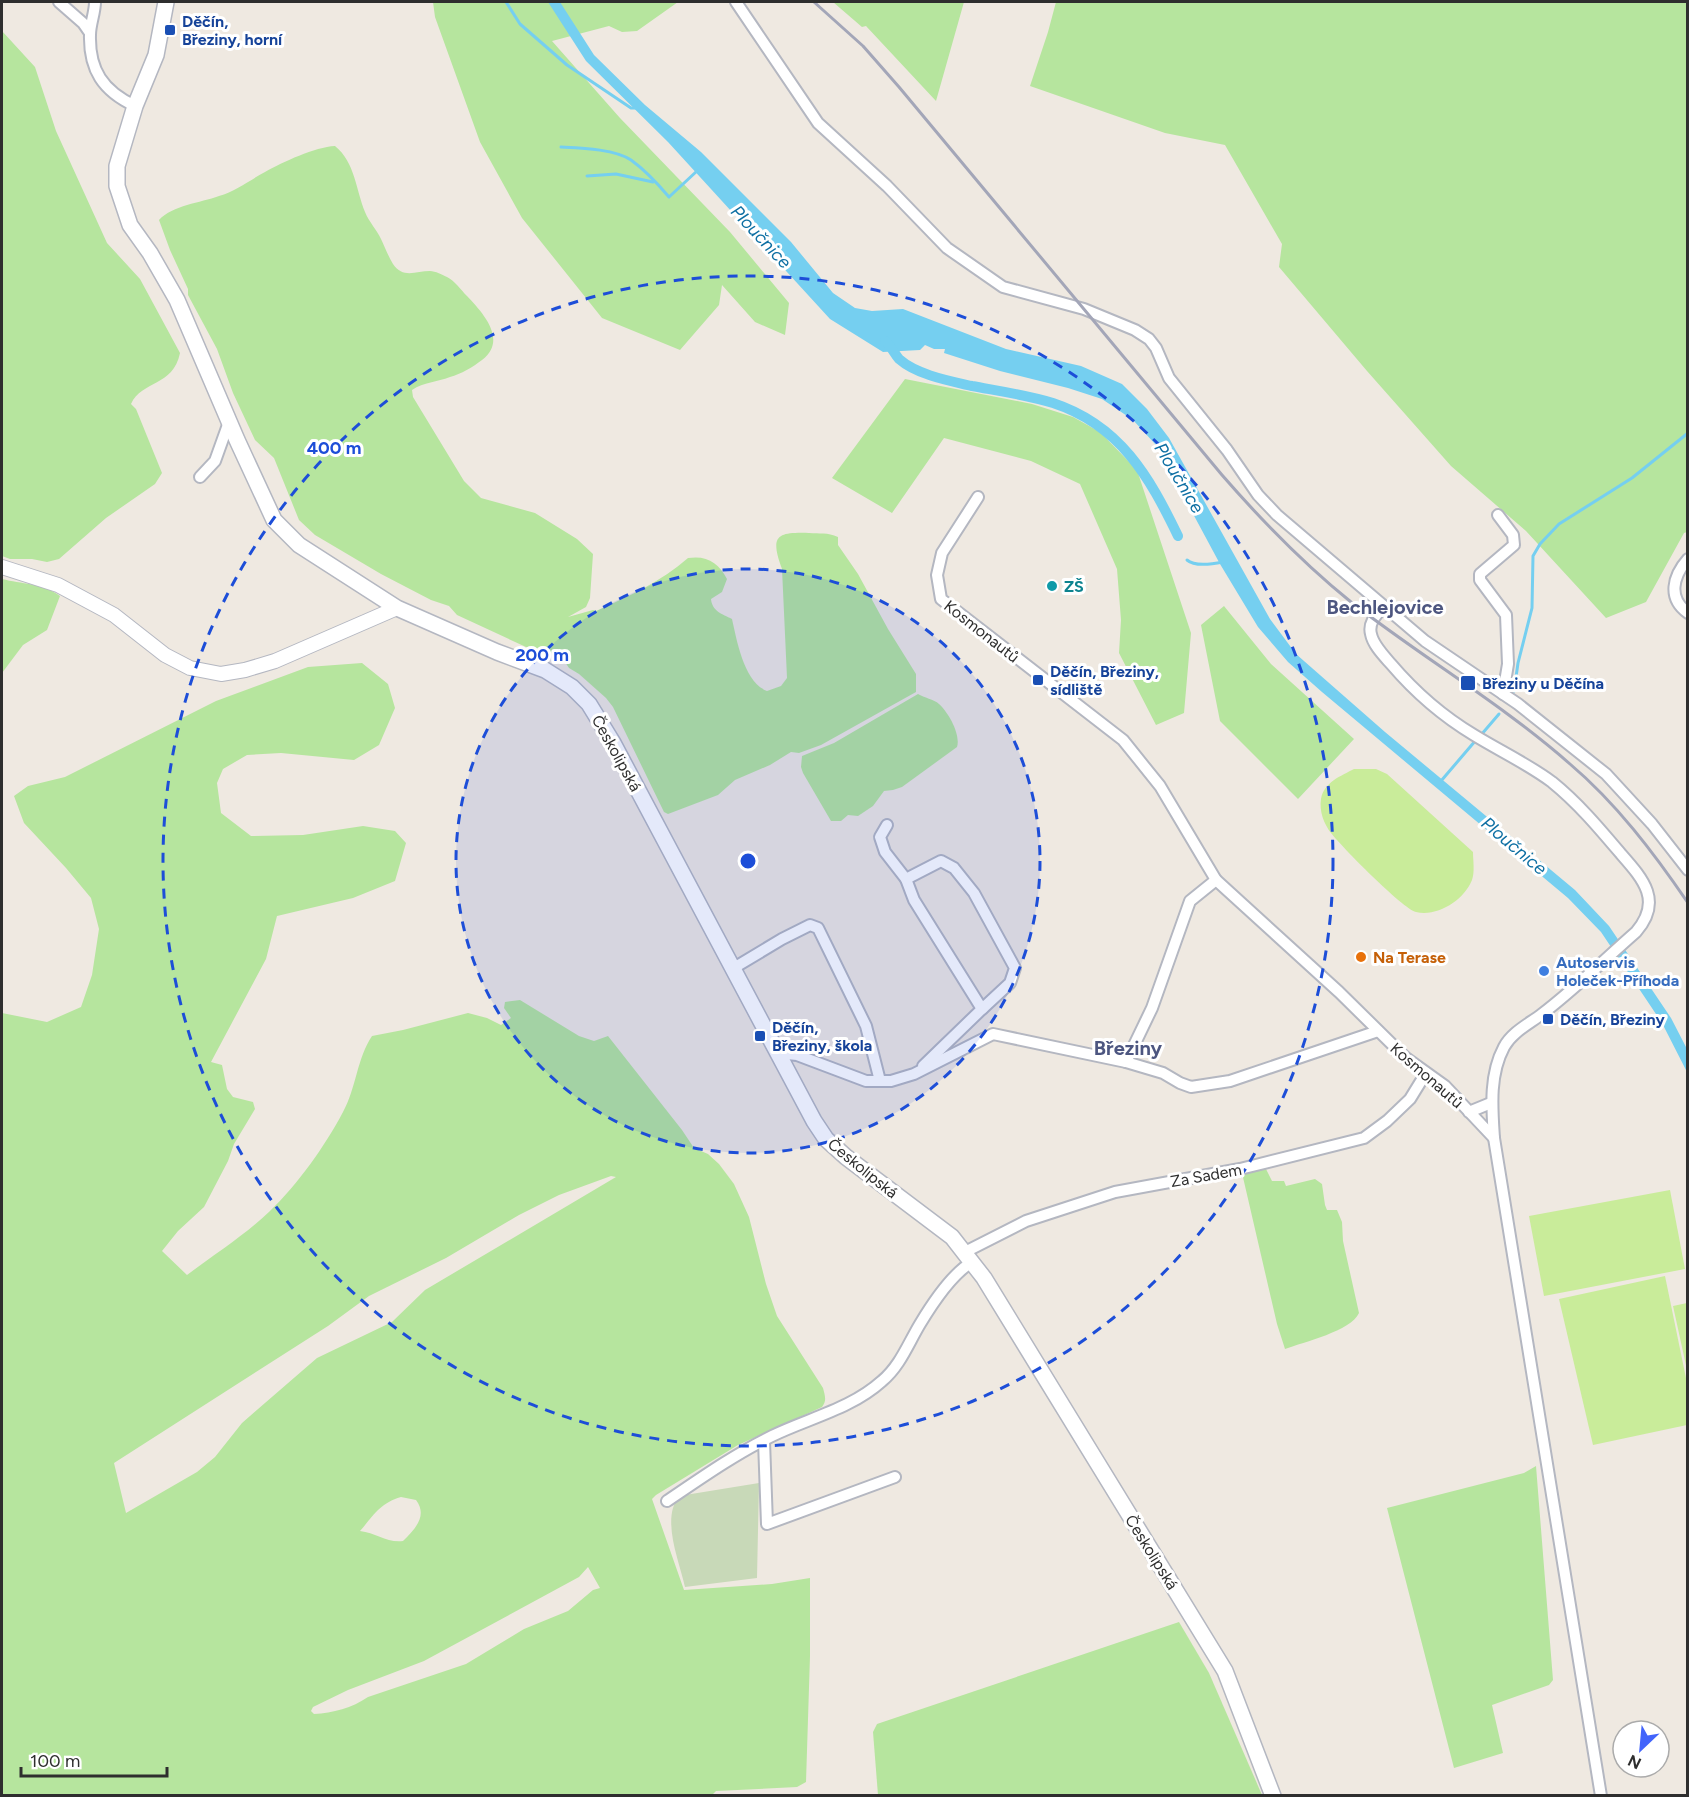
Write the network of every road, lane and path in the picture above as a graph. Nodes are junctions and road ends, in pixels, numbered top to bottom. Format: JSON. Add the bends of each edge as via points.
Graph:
{"nodes":[{"id":1,"x":59,"y":2,"type":"edge"},
{"id":2,"x":95,"y":2,"type":"edge"},
{"id":3,"x":166,"y":2,"type":"edge"},
{"id":4,"x":736,"y":2,"type":"edge"},
{"id":5,"x":90,"y":33,"type":"junction"},
{"id":6,"x":135,"y":106,"type":"junction"},
{"id":7,"x":229,"y":422,"type":"junction"},
{"id":8,"x":200,"y":477,"type":"dead end"},
{"id":9,"x":978,"y":497,"type":"dead end"},
{"id":10,"x":1498,"y":515,"type":"dead end"},
{"id":11,"x":1688,"y":560,"type":"edge"},
{"id":12,"x":2,"y":567,"type":"edge"},
{"id":13,"x":1383,"y":607,"type":"junction"},
{"id":14,"x":397,"y":608,"type":"junction"},
{"id":15,"x":1688,"y":614,"type":"edge"},
{"id":16,"x":1503,"y":694,"type":"junction"},
{"id":17,"x":887,"y":825,"type":"dead end"},
{"id":18,"x":1688,"y":870,"type":"edge"},
{"id":19,"x":906,"y":879,"type":"junction"},
{"id":20,"x":1216,"y":880,"type":"junction"},
{"id":21,"x":732,"y":969,"type":"junction"},
{"id":22,"x":983,"y":1008,"type":"junction"},
{"id":23,"x":1378,"y":1031,"type":"junction"},
{"id":24,"x":777,"y":1053,"type":"junction"},
{"id":25,"x":1126,"y":1062,"type":"junction"},
{"id":26,"x":1426,"y":1072,"type":"junction"},
{"id":27,"x":914,"y":1074,"type":"junction"},
{"id":28,"x":880,"y":1081,"type":"junction"},
{"id":29,"x":1491,"y":1103,"type":"junction"},
{"id":30,"x":1469,"y":1112,"type":"junction"},
{"id":31,"x":1494,"y":1138,"type":"junction"},
{"id":32,"x":969,"y":1257,"type":"junction"},
{"id":33,"x":764,"y":1441,"type":"junction"},
{"id":34,"x":895,"y":1477,"type":"dead end"},
{"id":35,"x":667,"y":1501,"type":"dead end"},
{"id":36,"x":1273,"y":1796,"type":"edge"},
{"id":37,"x":1601,"y":1796,"type":"edge"}],
"edges":[{"from":1,"to":5,"type":"street"},
{"from":2,"to":5,"type":"street"},
{"from":3,"to":6,"type":"main road","name":"Českolipská","via":[[156,55]]},
{"from":4,"to":13,"type":"street","via":[[818,123],[947,248],[1003,287],[1084,309],[1149,339],[1170,378],[1258,495]]},
{"from":5,"to":6,"type":"street","via":[[92,63],[103,83]]},
{"from":6,"to":7,"type":"main road","name":"Českolipská","via":[[117,166],[117,186],[130,225],[177,300]]},
{"from":7,"to":8,"type":"street","via":[[215,461]]},
{"from":7,"to":14,"type":"main road","name":"Českolipská","via":[[274,520],[299,545]]},
{"from":9,"to":20,"type":"street","name":"Kosmonautů","via":[[942,553],[937,575],[940,599],[1123,740],[1160,786]]},
{"from":10,"to":16,"type":"street","via":[[1513,535],[1514,545],[1480,574],[1480,580],[1506,615],[1508,664]]},
{"from":11,"to":15,"type":"street","via":[[1673,586],[1675,598]]},
{"from":12,"to":14,"type":"street","via":[[58,585],[114,615],[165,655],[189,668],[221,674],[275,661]]},
{"from":13,"to":16,"type":"street"},
{"from":13,"to":29,"type":"street","via":[[1373,619],[1371,636],[1410,684],[1474,736],[1531,768],[1567,795],[1585,811],[1646,886],[1650,907],[1636,932],[1512,1036],[1502,1053]]},
{"from":14,"to":21,"type":"main road","name":"Českolipská","via":[[545,670],[572,687],[589,704]]},
{"from":16,"to":18,"type":"street","via":[[1606,774]]},
{"from":17,"to":19,"type":"street","via":[[880,837],[885,852]]},
{"from":19,"to":22,"type":"street","via":[[914,900]]},
{"from":19,"to":22,"type":"street","via":[[941,861],[954,868],[974,893],[1015,968],[1010,983]]},
{"from":20,"to":23,"type":"street","name":"Kosmonautů"},
{"from":20,"to":25,"type":"street","via":[[1190,901],[1152,1008]]},
{"from":21,"to":24,"type":"main road","name":"Českolipská"},
{"from":21,"to":28,"type":"street","via":[[810,925],[818,928],[867,1026]]},
{"from":22,"to":27,"type":"street"},
{"from":23,"to":25,"type":"street","via":[[1230,1080],[1191,1088],[1163,1073]]},
{"from":23,"to":26,"type":"street","name":"Kosmonautů"},
{"from":24,"to":28,"type":"street","via":[[797,1055],[866,1081]]},
{"from":24,"to":32,"type":"main road","name":"Českolipská","via":[[826,1139],[934,1222]]},
{"from":25,"to":27,"type":"street","via":[[993,1034]]},
{"from":26,"to":30,"type":"street","name":"Kosmonautů"},
{"from":26,"to":32,"type":"street","name":"Za Sadem","via":[[1410,1100],[1364,1138],[1240,1169],[1115,1192],[1026,1221]]},
{"from":27,"to":28,"type":"street"},
{"from":29,"to":30,"type":"street"},
{"from":29,"to":31,"type":"street"},
{"from":30,"to":31,"type":"street","name":"Kosmonautů"},
{"from":31,"to":37,"type":"street"},
{"from":32,"to":33,"type":"street","name":"Za Sadem","via":[[885,1379],[860,1397]]},
{"from":32,"to":36,"type":"main road","name":"Českolipská","via":[[1225,1671]]},
{"from":33,"to":34,"type":"street","via":[[767,1524]]},
{"from":33,"to":35,"type":"street","name":"Za Sadem"}]}
